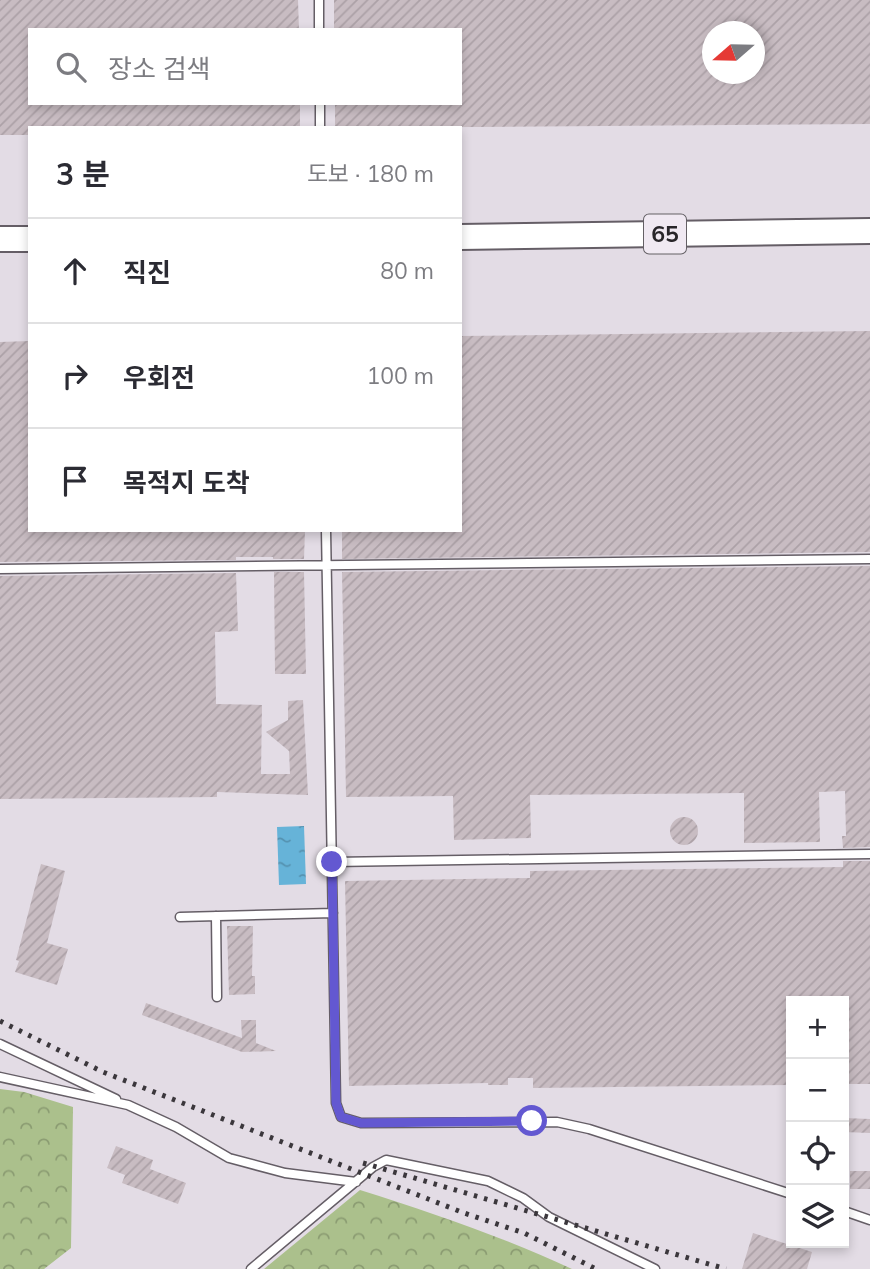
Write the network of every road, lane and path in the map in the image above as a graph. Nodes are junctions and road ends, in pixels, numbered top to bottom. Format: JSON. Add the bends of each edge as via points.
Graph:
{"nodes":[{"id":1,"x":319,"y":0,"type":"edge"},
{"id":2,"x":319,"y":28,"type":"edge"},
{"id":3,"x":320,"y":105,"type":"edge"},
{"id":4,"x":320,"y":126,"type":"edge"},
{"id":5,"x":870,"y":231,"type":"edge"},
{"id":6,"x":462,"y":237,"type":"edge"},
{"id":7,"x":0,"y":239,"type":"edge"},
{"id":8,"x":28,"y":239,"type":"edge"},
{"id":9,"x":326,"y":532,"type":"edge"},
{"id":10,"x":870,"y":559,"type":"edge"},
{"id":11,"x":327,"y":566,"type":"junction"},
{"id":12,"x":0,"y":569,"type":"edge"},
{"id":13,"x":870,"y":854,"type":"edge"},
{"id":14,"x":332,"y":862,"type":"junction"},
{"id":15,"x":325,"y":913,"type":"junction"},
{"id":16,"x":216,"y":916,"type":"junction"},
{"id":17,"x":180,"y":917,"type":"dead end"},
{"id":18,"x":217,"y":997,"type":"dead end"},
{"id":19,"x":0,"y":1044,"type":"edge"},
{"id":20,"x":0,"y":1077,"type":"edge"},
{"id":21,"x":128,"y":1105,"type":"junction"},
{"id":22,"x":356,"y":1182,"type":"junction"},
{"id":23,"x":786,"y":1192,"type":"edge"},
{"id":24,"x":849,"y":1213,"type":"edge"},
{"id":25,"x":870,"y":1220,"type":"edge"},
{"id":26,"x":251,"y":1269,"type":"edge"},
{"id":27,"x":655,"y":1269,"type":"edge"}],
"edges":[{"from":1,"to":2,"type":"lane"},
{"from":3,"to":4,"type":"lane"},
{"from":5,"to":6,"type":"main road","number":"65"},
{"from":7,"to":8,"type":"main road"},
{"from":9,"to":11,"type":"lane"},
{"from":10,"to":11,"type":"lane"},
{"from":11,"to":12,"type":"lane"},
{"from":11,"to":14,"type":"lane"},
{"from":13,"to":14,"type":"lane"},
{"from":14,"to":15,"type":"lane"},
{"from":15,"to":16,"type":"lane"},
{"from":15,"to":23,"type":"lane","via":[[336,1103],[341,1117],[361,1123],[557,1122]]},
{"from":16,"to":17,"type":"lane"},
{"from":16,"to":18,"type":"lane"},
{"from":19,"to":21,"type":"lane"},
{"from":20,"to":21,"type":"lane"},
{"from":21,"to":22,"type":"lane","via":[[229,1158],[285,1173]]},
{"from":22,"to":26,"type":"lane"},
{"from":22,"to":27,"type":"lane","via":[[386,1160],[488,1181]]},
{"from":24,"to":25,"type":"lane"}]}
